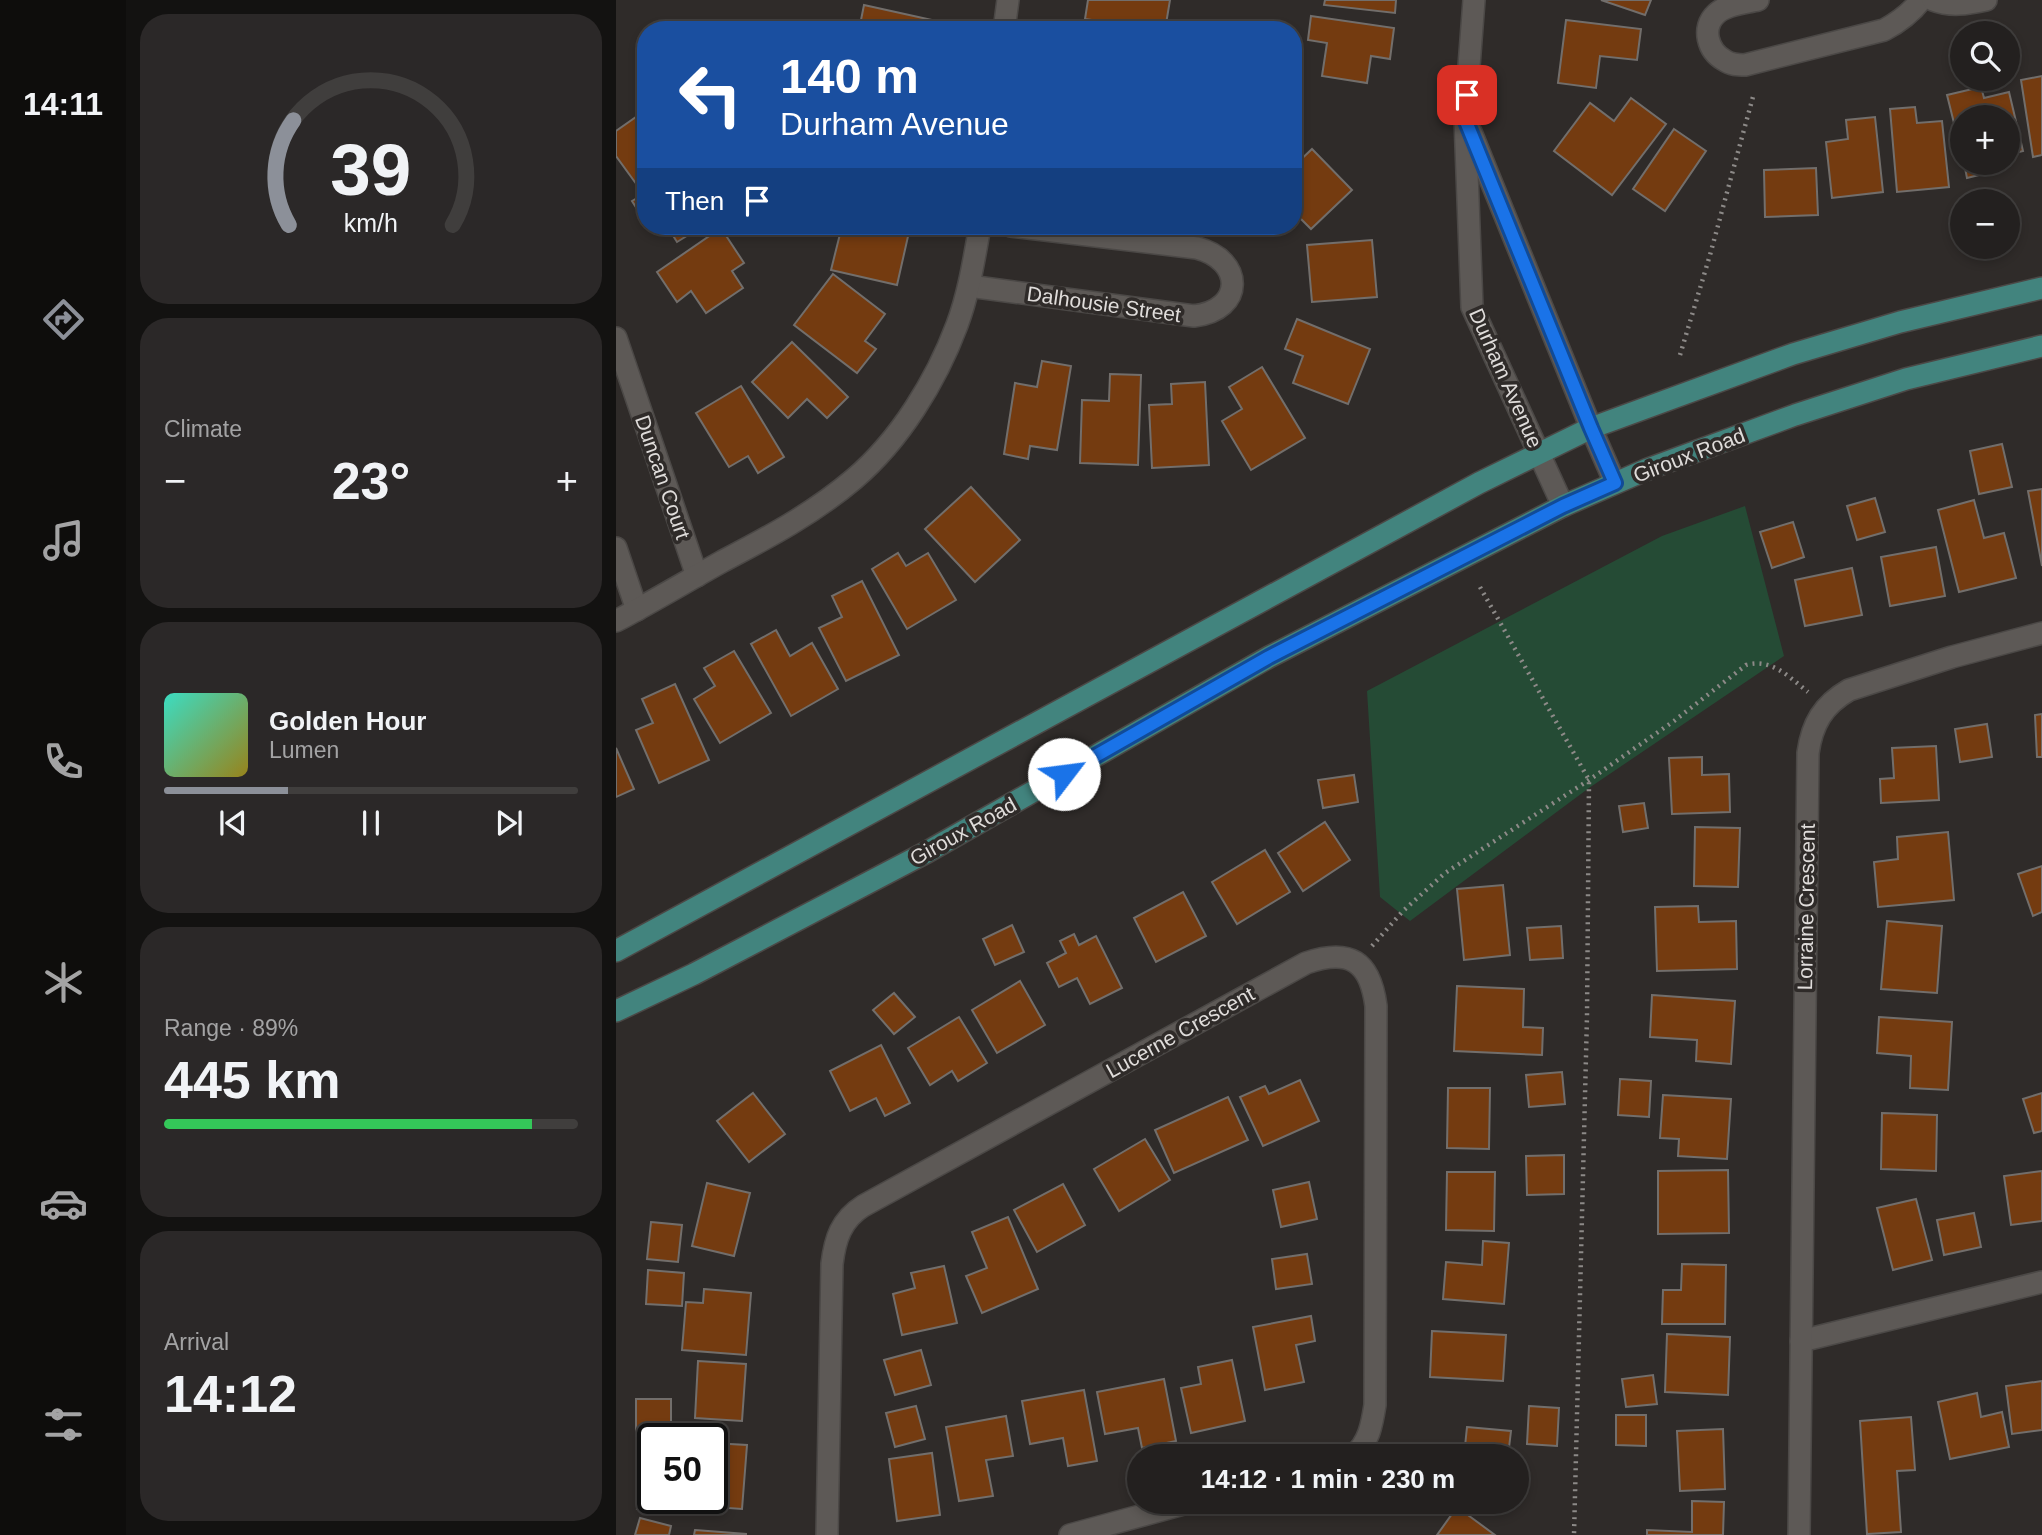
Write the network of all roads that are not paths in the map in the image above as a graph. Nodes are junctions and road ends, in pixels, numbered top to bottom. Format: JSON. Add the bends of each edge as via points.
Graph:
{"nodes":[{"id":1,"x":1008,"y":0,"type":"edge"},
{"id":2,"x":1475,"y":0,"type":"edge"},
{"id":3,"x":1758,"y":0,"type":"edge"},
{"id":4,"x":1921,"y":0,"type":"edge"},
{"id":5,"x":1933,"y":0,"type":"edge"},
{"id":6,"x":1986,"y":0,"type":"edge"},
{"id":7,"x":1005,"y":21,"type":"edge"},
{"id":8,"x":1465,"y":119,"type":"junction"},
{"id":9,"x":978,"y":235,"type":"edge"},
{"id":10,"x":1082,"y":235,"type":"edge"},
{"id":11,"x":969,"y":286,"type":"junction"},
{"id":12,"x":2042,"y":288,"type":"edge"},
{"id":13,"x":616,"y":338,"type":"edge"},
{"id":14,"x":2042,"y":346,"type":"edge"},
{"id":15,"x":1591,"y":428,"type":"junction"},
{"id":16,"x":1539,"y":452,"type":"junction"},
{"id":17,"x":1615,"y":483,"type":"junction"},
{"id":18,"x":1563,"y":506,"type":"junction"},
{"id":19,"x":616,"y":548,"type":"edge"},
{"id":20,"x":696,"y":576,"type":"junction"},
{"id":21,"x":637,"y":610,"type":"junction"},
{"id":22,"x":616,"y":621,"type":"edge"},
{"id":23,"x":2042,"y":633,"type":"edge"},
{"id":24,"x":616,"y":951,"type":"edge"},
{"id":25,"x":616,"y":1011,"type":"edge"},
{"id":26,"x":2042,"y":1282,"type":"edge"},
{"id":27,"x":1801,"y":1341,"type":"junction"},
{"id":28,"x":1364,"y":1444,"type":"edge"},
{"id":29,"x":1147,"y":1514,"type":"edge"},
{"id":30,"x":827,"y":1535,"type":"edge"},
{"id":31,"x":1070,"y":1535,"type":"edge"},
{"id":32,"x":1799,"y":1535,"type":"edge"}],
"edges":[{"from":1,"to":7,"type":"street"},
{"from":2,"to":8,"type":"street","name":"Durham Avenue"},
{"from":3,"to":4,"type":"street","via":[[1715,14],[1707,31],[1708,43],[1723,60],[1745,65],[1884,30]]},
{"from":5,"to":6,"type":"street","via":[[1948,5]]},
{"from":8,"to":15,"type":"street","name":"Durham Avenue"},
{"from":8,"to":16,"type":"street","name":"Durham Avenue","via":[[1472,307]]},
{"from":9,"to":11,"type":"street"},
{"from":10,"to":11,"type":"street","name":"Dalhousie Street","via":[[1209,251],[1226,265],[1232,289],[1223,306],[1194,316]]},
{"from":11,"to":20,"type":"street","via":[[941,362],[883,450],[821,505]]},
{"from":12,"to":15,"type":"main road","via":[[1900,322],[1793,354]]},
{"from":13,"to":20,"type":"street","name":"Duncan Court"},
{"from":14,"to":17,"type":"main road","name":"Giroux Road","via":[[1906,379]]},
{"from":15,"to":16,"type":"main road"},
{"from":15,"to":17,"type":"street","name":"Durham Avenue"},
{"from":16,"to":18,"type":"street","name":"Durham Avenue"},
{"from":16,"to":24,"type":"main road"},
{"from":17,"to":18,"type":"main road","name":"Giroux Road"},
{"from":18,"to":25,"type":"main road","name":"Giroux Road","via":[[1269,657],[928,852]]},
{"from":19,"to":21,"type":"street"},
{"from":20,"to":21,"type":"street"},
{"from":21,"to":22,"type":"street"},
{"from":23,"to":27,"type":"street","name":"Lorraine Crescent","via":[[1849,690],[1826,706],[1815,722],[1808,753]]},
{"from":26,"to":27,"type":"street"},
{"from":27,"to":32,"type":"street","name":"Lorraine Crescent"},
{"from":28,"to":30,"type":"street","name":"Lucerne Crescent","via":[[1375,1405],[1376,1006],[1370,978],[1357,962],[1320,958],[846,1219],[832,1264]]},
{"from":29,"to":31,"type":"street"}]}
